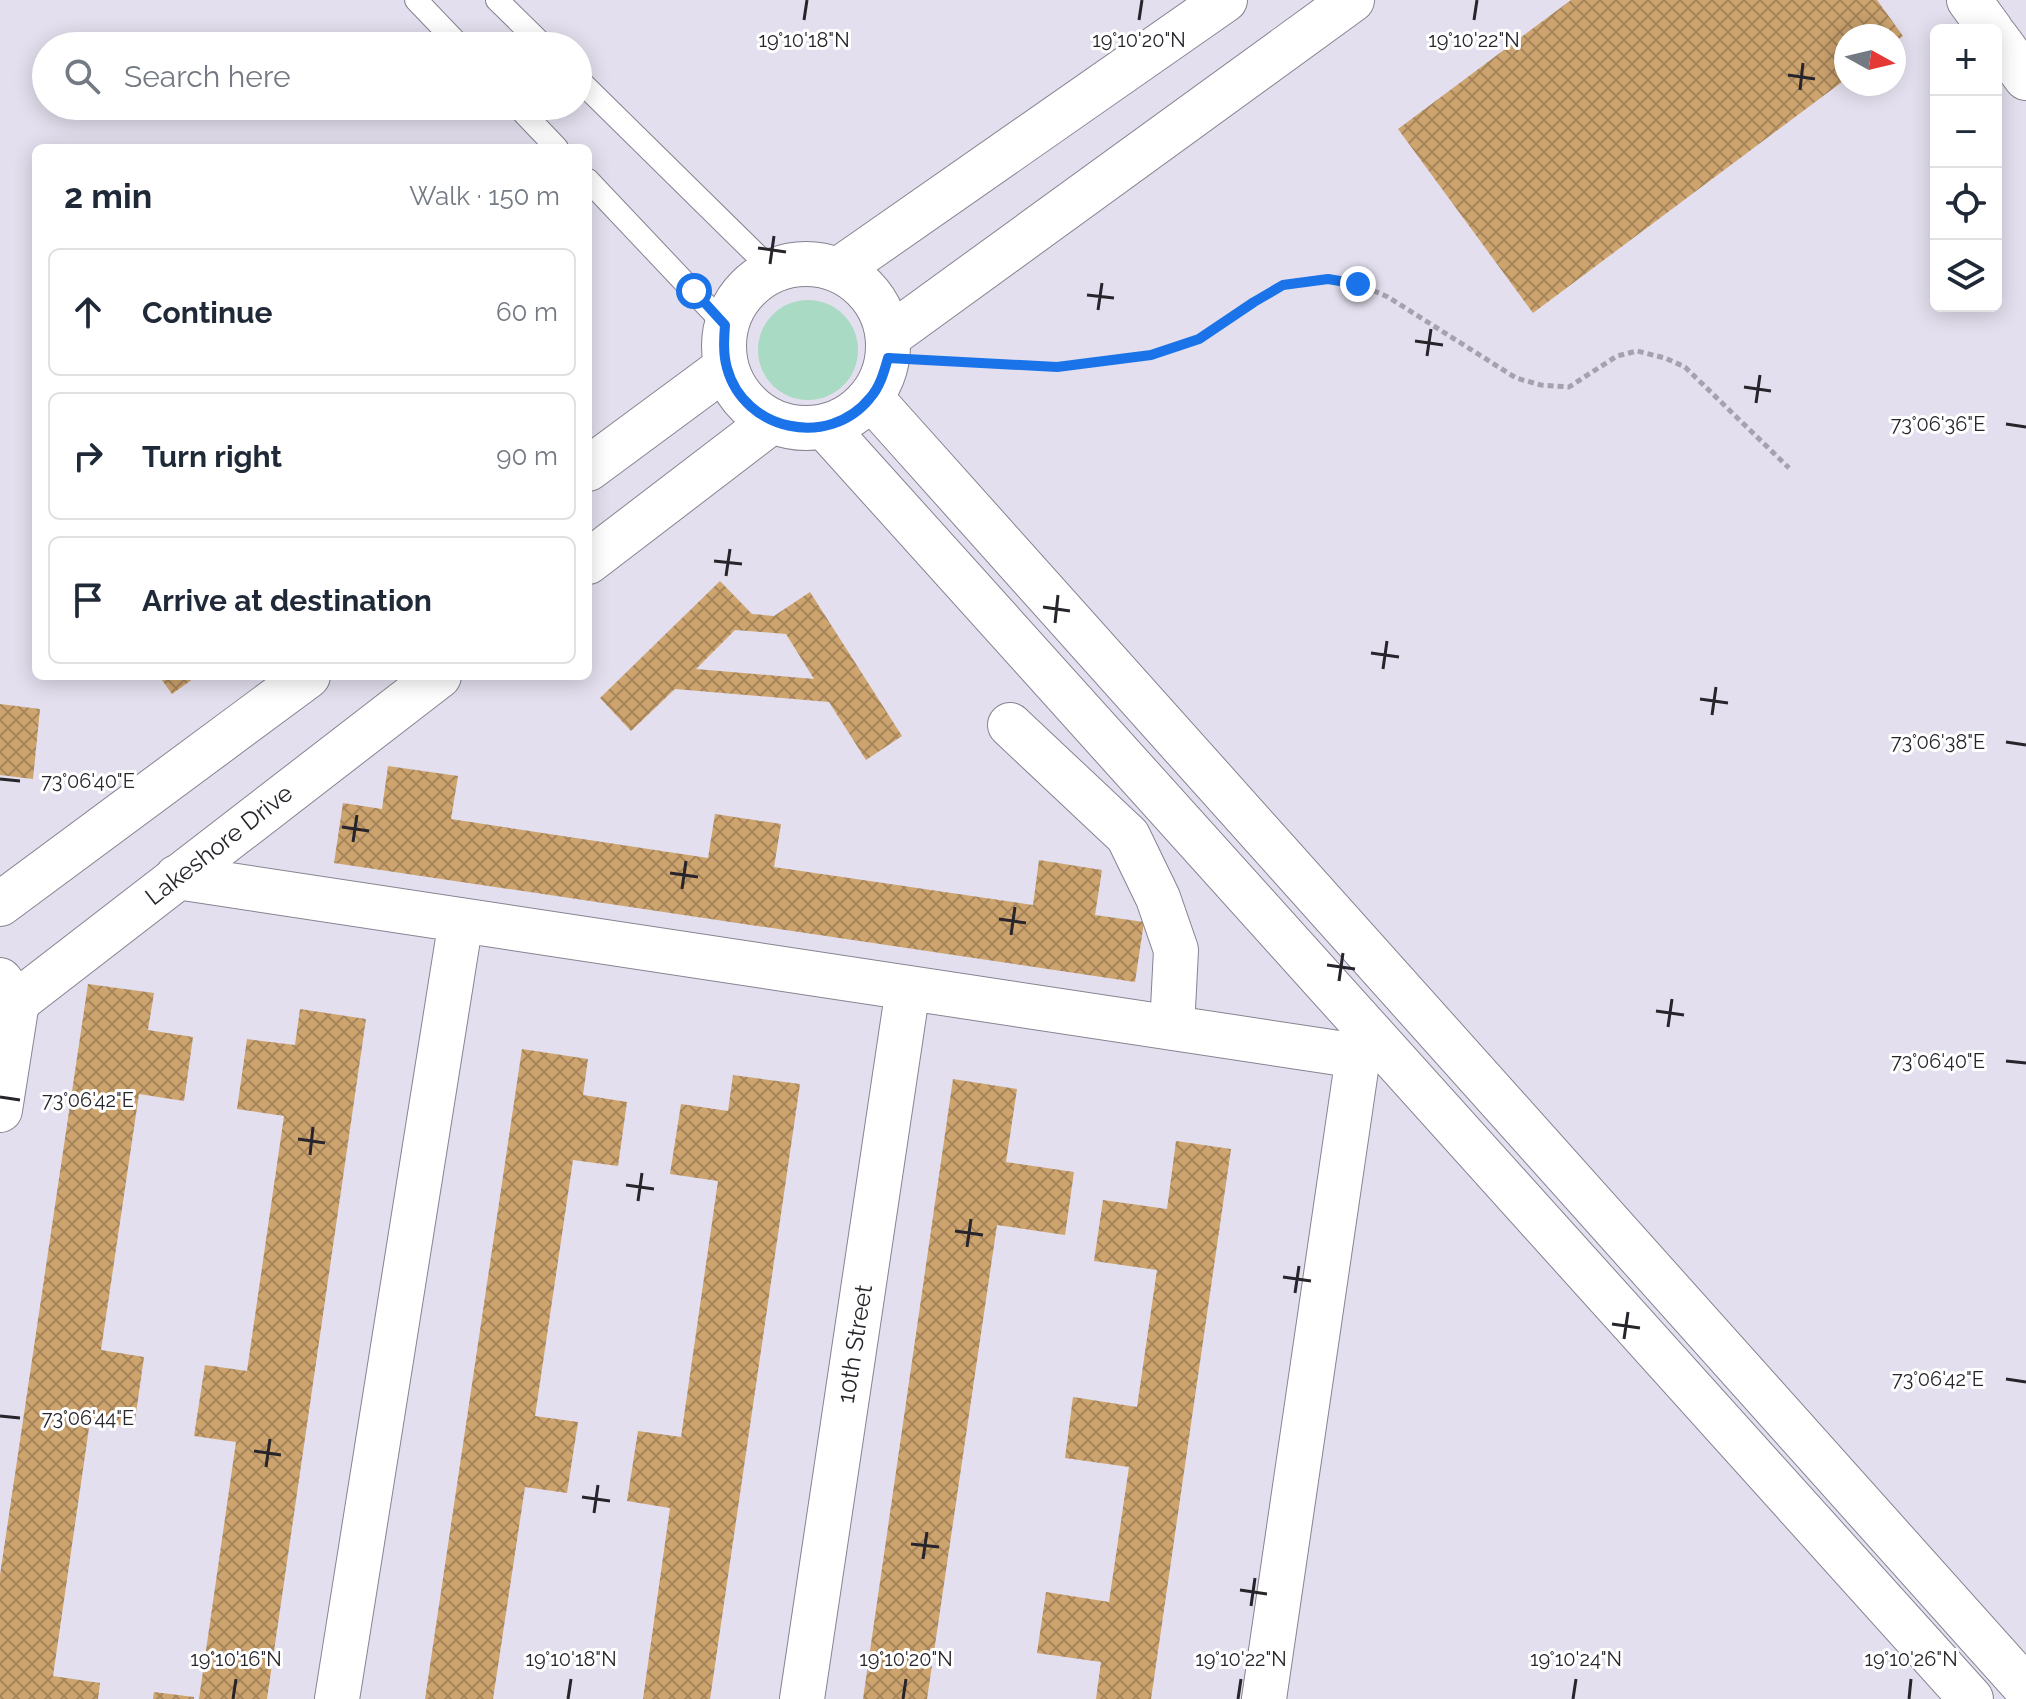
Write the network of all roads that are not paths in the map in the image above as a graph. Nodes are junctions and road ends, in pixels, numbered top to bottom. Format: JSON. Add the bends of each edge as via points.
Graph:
{"nodes":[{"id":1,"x":416,"y":0,"type":"edge"},
{"id":2,"x":497,"y":0,"type":"edge"},
{"id":3,"x":1225,"y":0,"type":"edge"},
{"id":4,"x":1352,"y":0,"type":"edge"},
{"id":5,"x":1969,"y":0,"type":"edge"},
{"id":6,"x":1987,"y":24,"type":"edge"},
{"id":7,"x":447,"y":32,"type":"edge"},
{"id":8,"x":530,"y":32,"type":"edge"},
{"id":9,"x":2002,"y":45,"type":"edge"},
{"id":10,"x":2026,"y":78,"type":"edge"},
{"id":11,"x":592,"y":93,"type":"edge"},
{"id":12,"x":530,"y":120,"type":"edge"},
{"id":13,"x":553,"y":144,"type":"edge"},
{"id":14,"x":592,"y":185,"type":"edge"},
{"id":15,"x":838,"y":270,"type":"junction"},
{"id":16,"x":773,"y":271,"type":"junction"},
{"id":17,"x":726,"y":346,"type":"junction"},
{"id":18,"x":888,"y":347,"type":"junction"},
{"id":19,"x":871,"y":398,"type":"junction"},
{"id":20,"x":771,"y":422,"type":"junction"},
{"id":21,"x":825,"y":427,"type":"junction"},
{"id":22,"x":592,"y":465,"type":"edge"},
{"id":23,"x":592,"y":559,"type":"edge"},
{"id":24,"x":303,"y":680,"type":"edge"},
{"id":25,"x":434,"y":680,"type":"edge"},
{"id":26,"x":1010,"y":725,"type":"dead end"},
{"id":27,"x":177,"y":877,"type":"junction"},
{"id":28,"x":0,"y":904,"type":"edge"},
{"id":29,"x":461,"y":920,"type":"junction"},
{"id":30,"x":908,"y":988,"type":"junction"},
{"id":31,"x":6,"y":999,"type":"edge"},
{"id":32,"x":1172,"y":1028,"type":"junction"},
{"id":33,"x":0,"y":1110,"type":"edge"},
{"id":34,"x":2026,"y":1688,"type":"edge"},
{"id":35,"x":337,"y":1699,"type":"edge"},
{"id":36,"x":802,"y":1699,"type":"edge"},
{"id":37,"x":1264,"y":1699,"type":"edge"},
{"id":38,"x":1971,"y":1699,"type":"edge"}],
"edges":[{"from":1,"to":7,"type":"lane"},
{"from":2,"to":8,"type":"lane"},
{"from":3,"to":15,"type":"street"},
{"from":4,"to":18,"type":"street"},
{"from":5,"to":6,"type":"street"},
{"from":9,"to":10,"type":"street"},
{"from":11,"to":16,"type":"lane"},
{"from":12,"to":13,"type":"lane"},
{"from":14,"to":17,"type":"lane"},
{"from":15,"to":16,"type":"street","via":[[794,264]]},
{"from":15,"to":18,"type":"street","via":[[862,285],[880,308]]},
{"from":16,"to":17,"type":"street","via":[[742,295]]},
{"from":17,"to":20,"type":"street","via":[[734,385],[749,406]]},
{"from":17,"to":22,"type":"street"},
{"from":18,"to":19,"type":"street","via":[[882,379]]},
{"from":19,"to":21,"type":"street","via":[[851,416]]},
{"from":19,"to":34,"type":"street"},
{"from":20,"to":21,"type":"street","via":[[797,429]]},
{"from":20,"to":23,"type":"street"},
{"from":21,"to":38,"type":"street"},
{"from":24,"to":28,"type":"street"},
{"from":25,"to":27,"type":"street","name":"Lakeshore Drive"},
{"from":26,"to":32,"type":"street","via":[[1128,836],[1176,950]]},
{"from":27,"to":29,"type":"street"},
{"from":27,"to":31,"type":"street","name":"Lakeshore Drive"},
{"from":29,"to":30,"type":"street"},
{"from":29,"to":35,"type":"street"},
{"from":30,"to":32,"type":"street"},
{"from":30,"to":36,"type":"street","name":"10th Street"},
{"from":31,"to":33,"type":"street"},
{"from":32,"to":37,"type":"street","via":[[1358,1056]]}]}
